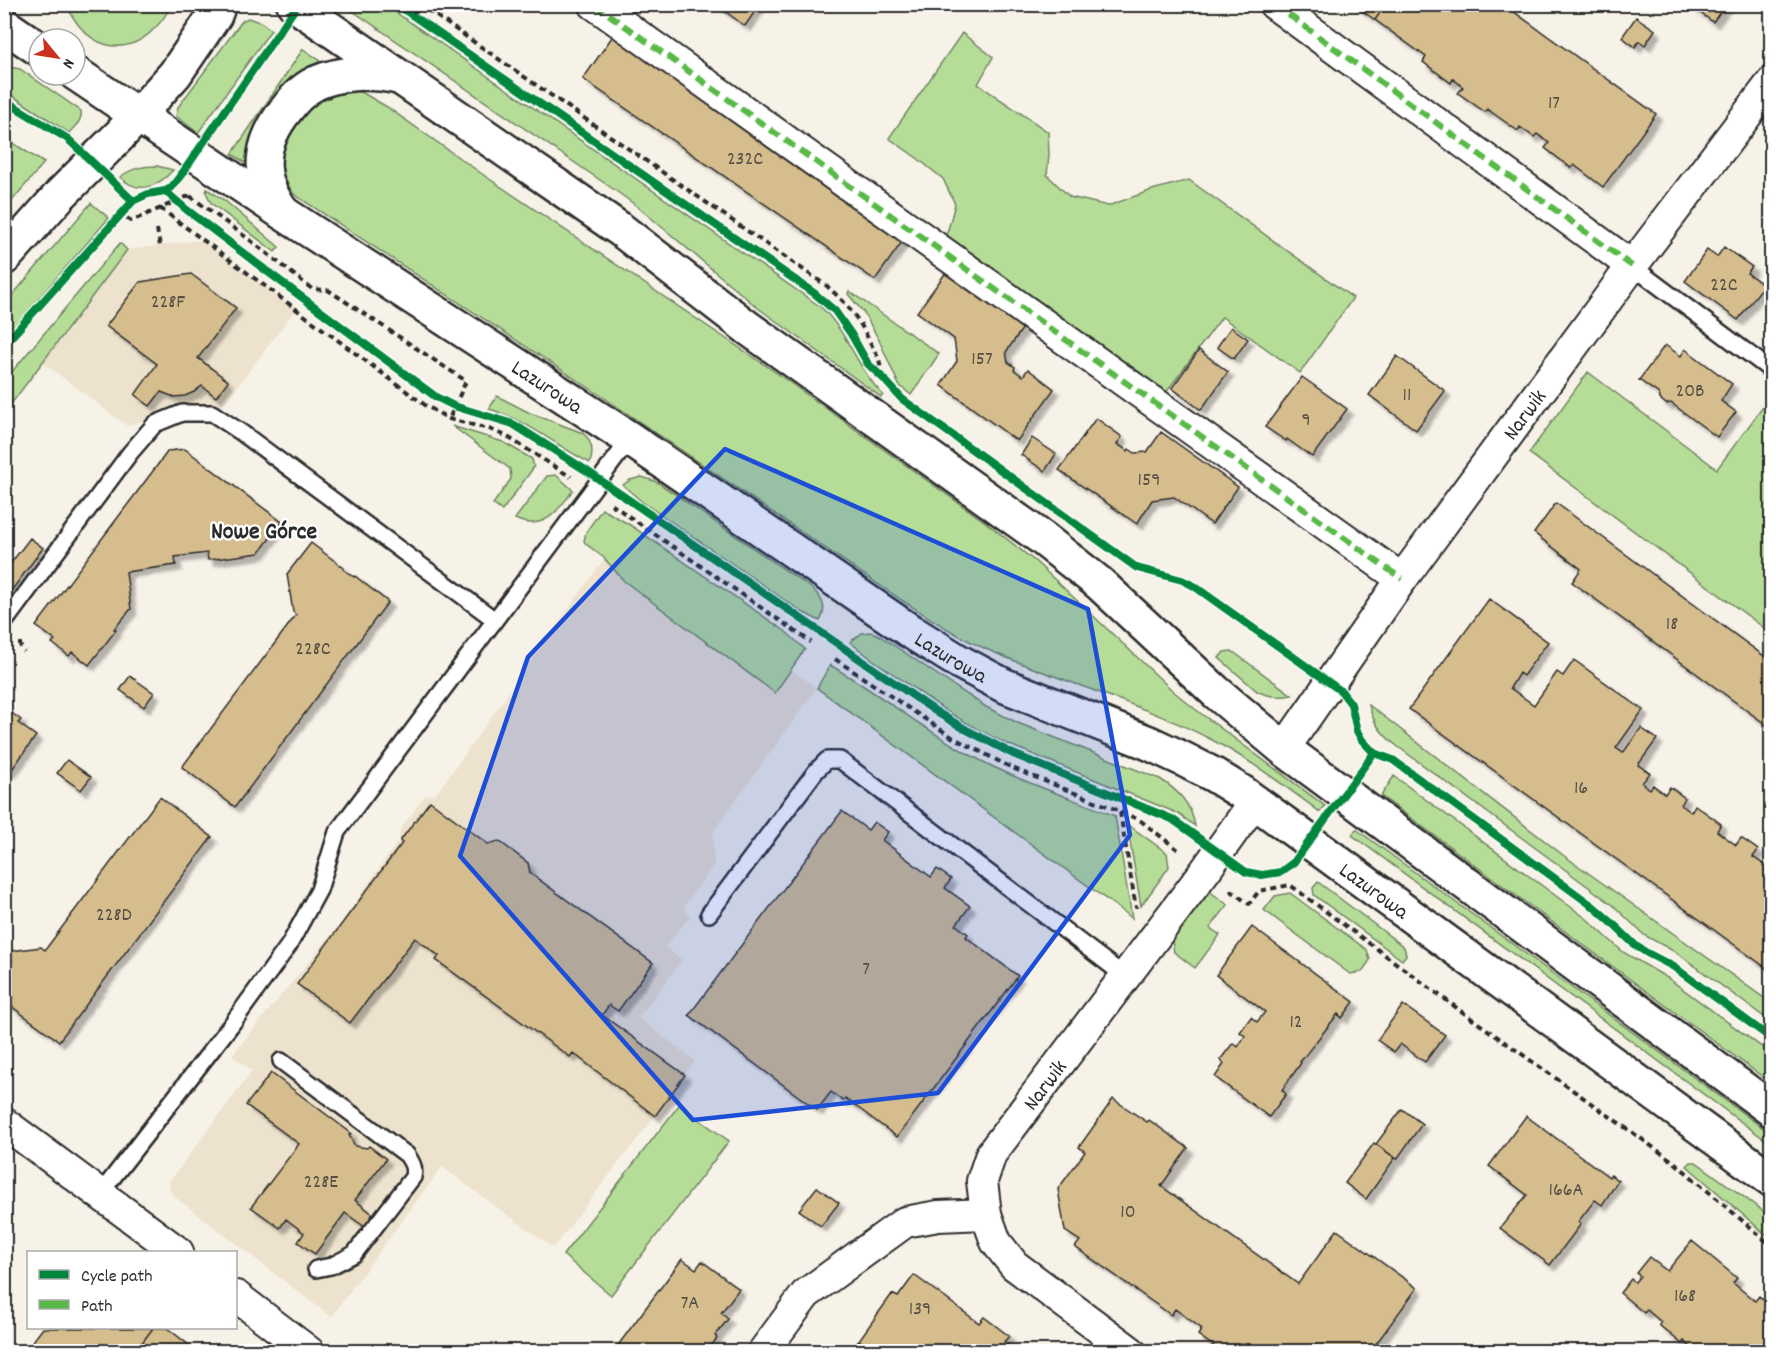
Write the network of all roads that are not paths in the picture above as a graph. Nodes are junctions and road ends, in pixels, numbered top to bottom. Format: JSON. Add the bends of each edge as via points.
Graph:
{"nodes":[{"id":1,"x":219,"y":4,"type":"edge"},
{"id":2,"x":294,"y":4,"type":"edge"},
{"id":3,"x":594,"y":4,"type":"edge"},
{"id":4,"x":1274,"y":4,"type":"edge"},
{"id":5,"x":4,"y":25,"type":"edge"},
{"id":6,"x":27,"y":41,"type":"edge"},
{"id":7,"x":399,"y":77,"type":"junction"},
{"id":8,"x":87,"y":81,"type":"edge"},
{"id":9,"x":1772,"y":82,"type":"edge"},
{"id":10,"x":136,"y":116,"type":"junction"},
{"id":11,"x":282,"y":213,"type":"junction"},
{"id":12,"x":4,"y":258,"type":"edge"},
{"id":13,"x":1632,"y":266,"type":"junction"},
{"id":14,"x":1772,"y":370,"type":"edge"},
{"id":15,"x":630,"y":439,"type":"junction"},
{"id":16,"x":1402,"y":579,"type":"junction"},
{"id":17,"x":495,"y":620,"type":"junction"},
{"id":18,"x":4,"y":623,"type":"edge"},
{"id":19,"x":1284,"y":749,"type":"junction"},
{"id":20,"x":1255,"y":801,"type":"junction"},
{"id":21,"x":708,"y":914,"type":"dead end"},
{"id":22,"x":1126,"y":977,"type":"junction"},
{"id":23,"x":281,"y":1061,"type":"dead end"},
{"id":24,"x":1772,"y":1110,"type":"edge"},
{"id":25,"x":4,"y":1123,"type":"edge"},
{"id":26,"x":1772,"y":1180,"type":"edge"},
{"id":27,"x":100,"y":1194,"type":"junction"},
{"id":28,"x":986,"y":1214,"type":"junction"},
{"id":29,"x":177,"y":1251,"type":"edge"},
{"id":30,"x":316,"y":1269,"type":"dead end"},
{"id":31,"x":237,"y":1297,"type":"edge"},
{"id":32,"x":309,"y":1352,"type":"edge"},
{"id":33,"x":763,"y":1352,"type":"edge"},
{"id":34,"x":1131,"y":1352,"type":"edge"}],
"edges":[{"from":1,"to":10,"type":"main road","via":[[175,74]]},
{"from":2,"to":7,"type":"main road"},
{"from":3,"to":16,"type":"street"},
{"from":4,"to":13,"type":"street"},
{"from":5,"to":6,"type":"main road"},
{"from":7,"to":11,"type":"main road","via":[[378,72],[344,75],[316,83],[291,103],[275,125],[264,156],[268,188]]},
{"from":7,"to":19,"type":"main road","via":[[621,230],[748,328],[1042,538],[1099,583]]},
{"from":8,"to":10,"type":"main road","name":"Lazurowa"},
{"from":9,"to":13,"type":"street","name":"Narwik"},
{"from":10,"to":11,"type":"main road","name":"Lazurowa"},
{"from":10,"to":12,"type":"main road"},
{"from":11,"to":15,"type":"main road","name":"Lazurowa"},
{"from":13,"to":14,"type":"lane"},
{"from":13,"to":16,"type":"street","name":"Narwik"},
{"from":15,"to":17,"type":"lane"},
{"from":15,"to":20,"type":"main road","name":"Lazurowa","via":[[958,661],[1014,690],[1181,758]]},
{"from":16,"to":19,"type":"street","name":"Narwik"},
{"from":17,"to":18,"type":"lane","via":[[232,426],[212,413],[182,413],[155,424],[130,453]]},
{"from":17,"to":27,"type":"lane","via":[[337,832],[319,890],[290,945]]},
{"from":19,"to":24,"type":"main road"},
{"from":20,"to":22,"type":"street","name":"Narwik"},
{"from":20,"to":26,"type":"main road","name":"Lazurowa"},
{"from":21,"to":22,"type":"lane","via":[[816,771],[827,760],[840,760]]},
{"from":22,"to":28,"type":"street","name":"Narwik","via":[[991,1154],[982,1180]]},
{"from":23,"to":30,"type":"lane","via":[[407,1155],[413,1164],[413,1177],[354,1254]]},
{"from":25,"to":27,"type":"street"},
{"from":27,"to":29,"type":"street"},
{"from":28,"to":33,"type":"street","via":[[905,1222],[806,1294]]},
{"from":28,"to":34,"type":"street","name":"Narwik","via":[[996,1242],[1014,1265]]},
{"from":31,"to":32,"type":"street"}]}
